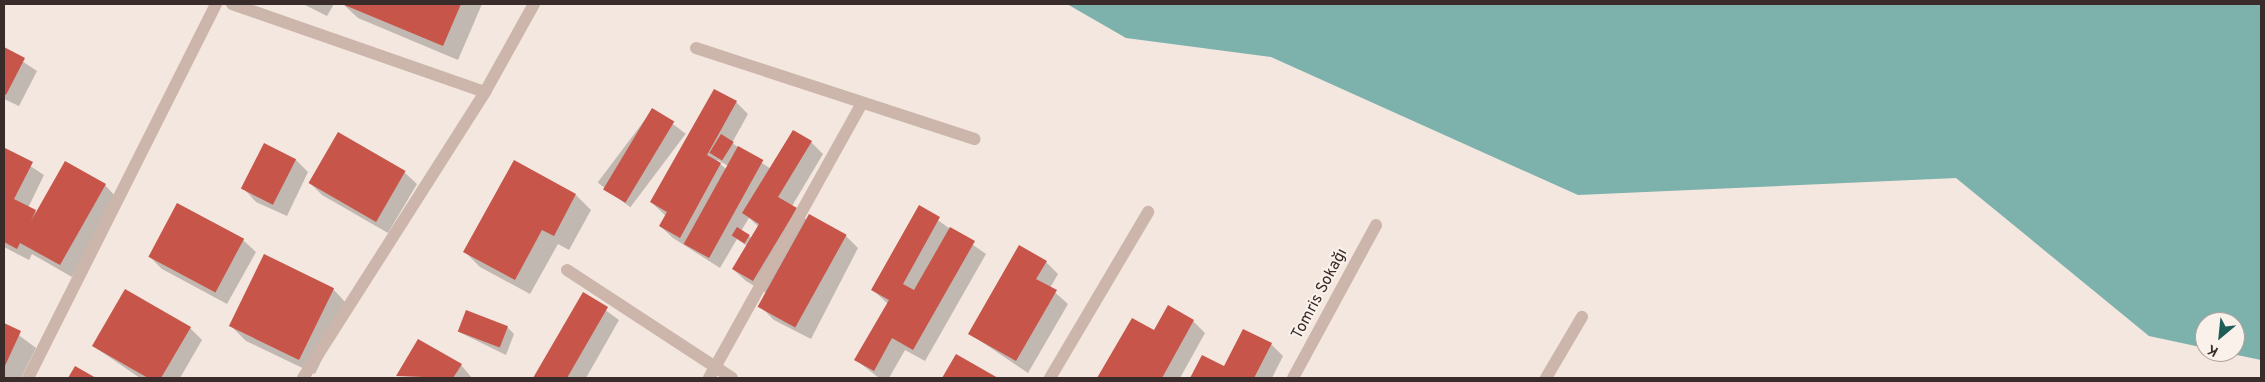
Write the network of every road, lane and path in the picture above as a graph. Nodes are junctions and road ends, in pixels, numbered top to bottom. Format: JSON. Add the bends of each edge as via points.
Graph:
{"nodes":[{"id":1,"x":216,"y":4,"type":"edge"},
{"id":2,"x":232,"y":4,"type":"edge"},
{"id":3,"x":534,"y":4,"type":"edge"},
{"id":4,"x":696,"y":48,"type":"dead end"},
{"id":5,"x":484,"y":92,"type":"junction"},
{"id":6,"x":861,"y":105,"type":"junction"},
{"id":7,"x":974,"y":140,"type":"dead end"},
{"id":8,"x":1148,"y":212,"type":"dead end"},
{"id":9,"x":1376,"y":225,"type":"dead end"},
{"id":10,"x":567,"y":270,"type":"dead end"},
{"id":11,"x":1582,"y":316,"type":"dead end"},
{"id":12,"x":712,"y":373,"type":"edge"},
{"id":13,"x":28,"y":378,"type":"edge"},
{"id":14,"x":303,"y":378,"type":"edge"},
{"id":15,"x":732,"y":378,"type":"edge"},
{"id":16,"x":1050,"y":378,"type":"edge"},
{"id":17,"x":1293,"y":378,"type":"edge"},
{"id":18,"x":1546,"y":378,"type":"edge"}],
"edges":[{"from":1,"to":13,"type":"street"},
{"from":2,"to":5,"type":"street"},
{"from":3,"to":5,"type":"street"},
{"from":4,"to":6,"type":"street"},
{"from":5,"to":14,"type":"street"},
{"from":6,"to":7,"type":"street"},
{"from":6,"to":12,"type":"street"},
{"from":8,"to":16,"type":"street"},
{"from":9,"to":17,"type":"street","name":"Tomris Sokağı"},
{"from":10,"to":12,"type":"street"},
{"from":11,"to":18,"type":"street"},
{"from":12,"to":15,"type":"street"}]}
